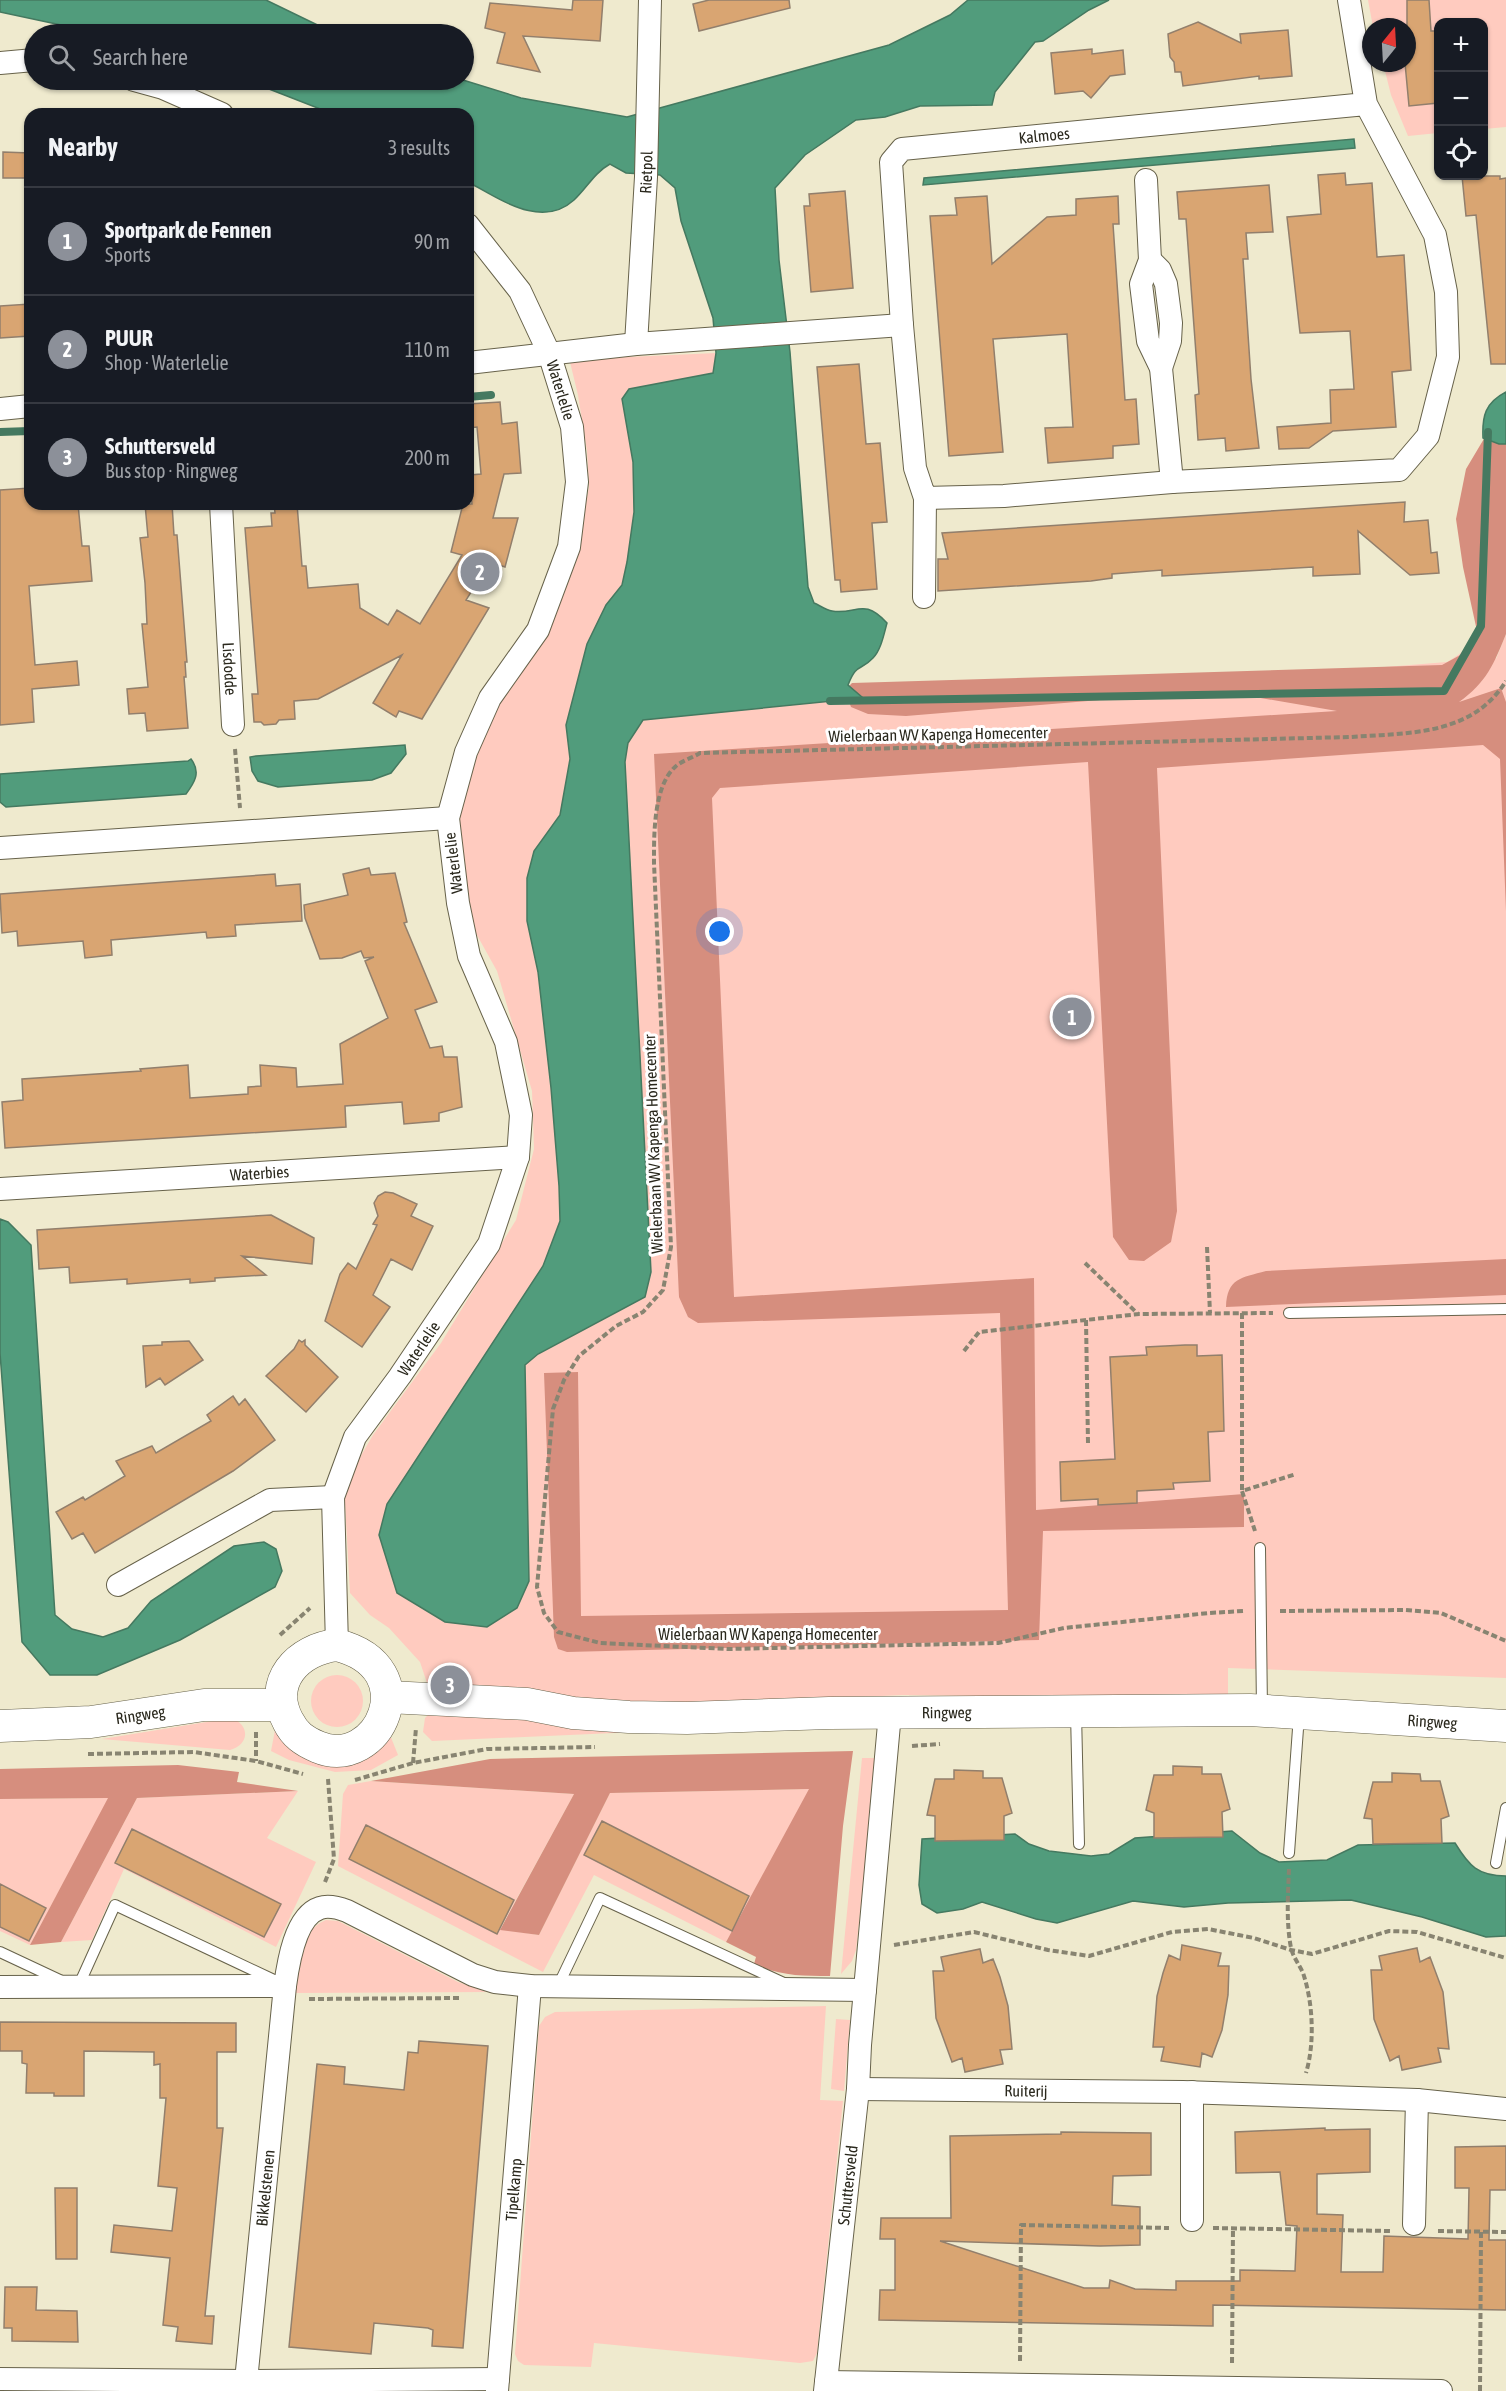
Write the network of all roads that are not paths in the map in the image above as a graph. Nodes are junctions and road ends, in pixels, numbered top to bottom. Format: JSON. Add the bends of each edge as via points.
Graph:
{"nodes":[{"id":1,"x":650,"y":0,"type":"edge"},
{"id":2,"x":1349,"y":0,"type":"edge"},
{"id":3,"x":24,"y":61,"type":"edge"},
{"id":4,"x":0,"y":63,"type":"edge"},
{"id":5,"x":168,"y":90,"type":"edge"},
{"id":6,"x":1366,"y":104,"type":"junction"},
{"id":7,"x":208,"y":108,"type":"edge"},
{"id":8,"x":1146,"y":180,"type":"dead end"},
{"id":9,"x":474,"y":233,"type":"edge"},
{"id":10,"x":902,"y":325,"type":"junction"},
{"id":11,"x":636,"y":344,"type":"junction"},
{"id":12,"x":549,"y":353,"type":"junction"},
{"id":13,"x":474,"y":362,"type":"edge"},
{"id":14,"x":24,"y":407,"type":"edge"},
{"id":15,"x":0,"y":409,"type":"edge"},
{"id":16,"x":1172,"y":482,"type":"junction"},
{"id":17,"x":925,"y":498,"type":"junction"},
{"id":18,"x":221,"y":510,"type":"edge"},
{"id":19,"x":924,"y":597,"type":"dead end"},
{"id":20,"x":233,"y":725,"type":"road end"},
{"id":21,"x":448,"y":818,"type":"junction"},
{"id":22,"x":0,"y":848,"type":"edge"},
{"id":23,"x":518,"y":1157,"type":"junction"},
{"id":24,"x":0,"y":1189,"type":"edge"},
{"id":25,"x":1506,"y":1309,"type":"edge"},
{"id":26,"x":1289,"y":1313,"type":"road end"},
{"id":27,"x":333,"y":1497,"type":"junction"},
{"id":28,"x":1260,"y":1548,"type":"road end"},
{"id":29,"x":118,"y":1585,"type":"dead end"},
{"id":30,"x":337,"y":1645,"type":"junction"},
{"id":31,"x":388,"y":1697,"type":"junction"},
{"id":32,"x":280,"y":1705,"type":"junction"},
{"id":33,"x":1262,"y":1710,"type":"junction"},
{"id":34,"x":1076,"y":1712,"type":"junction"},
{"id":35,"x":1299,"y":1712,"type":"junction"},
{"id":36,"x":890,"y":1713,"type":"junction"},
{"id":37,"x":0,"y":1726,"type":"edge"},
{"id":38,"x":1506,"y":1726,"type":"edge"},
{"id":39,"x":1506,"y":1808,"type":"edge"},
{"id":40,"x":1079,"y":1844,"type":"dead end"},
{"id":41,"x":1289,"y":1853,"type":"road end"},
{"id":42,"x":1496,"y":1863,"type":"dead end"},
{"id":43,"x":0,"y":1952,"type":"edge"},
{"id":44,"x":530,"y":1986,"type":"junction"},
{"id":45,"x":0,"y":1987,"type":"edge"},
{"id":46,"x":558,"y":1987,"type":"junction"},
{"id":47,"x":77,"y":1988,"type":"junction"},
{"id":48,"x":800,"y":1990,"type":"junction"},
{"id":49,"x":866,"y":1990,"type":"junction"},
{"id":50,"x":284,"y":1992,"type":"junction"},
{"id":51,"x":858,"y":2089,"type":"junction"},
{"id":52,"x":1192,"y":2092,"type":"junction"},
{"id":53,"x":1417,"y":2100,"type":"junction"},
{"id":54,"x":1506,"y":2109,"type":"edge"},
{"id":55,"x":1198,"y":2224,"type":"road end"},
{"id":56,"x":1414,"y":2224,"type":"dead end"},
{"id":57,"x":0,"y":2379,"type":"edge"},
{"id":58,"x":497,"y":2385,"type":"edge"},
{"id":59,"x":246,"y":2386,"type":"edge"},
{"id":60,"x":825,"y":2386,"type":"edge"},
{"id":61,"x":1139,"y":2389,"type":"edge"},
{"id":62,"x":1442,"y":2391,"type":"edge"}],
"edges":[{"from":1,"to":11,"type":"street","name":"Rietpol","via":[[646,177]]},
{"from":2,"to":6,"type":"street"},
{"from":3,"to":4,"type":"street"},
{"from":5,"to":7,"type":"street"},
{"from":6,"to":10,"type":"street","name":"Kalmoes","via":[[902,149],[891,162]]},
{"from":6,"to":16,"type":"street","via":[[1435,235],[1446,292],[1448,357],[1428,436],[1399,470]]},
{"from":8,"to":16,"type":"street","via":[[1150,260],[1141,284],[1148,341],[1161,368]]},
{"from":9,"to":12,"type":"street","name":"Waterlelie","via":[[520,291]]},
{"from":10,"to":11,"type":"street"},
{"from":10,"to":17,"type":"street","name":"Kalmoes","via":[[915,468]]},
{"from":11,"to":12,"type":"street"},
{"from":12,"to":13,"type":"street"},
{"from":12,"to":21,"type":"street","name":"Waterlelie","via":[[572,427],[577,482],[569,547],[538,630],[490,698],[466,752]]},
{"from":14,"to":15,"type":"street"},
{"from":16,"to":17,"type":"street","via":[[1004,496]]},
{"from":17,"to":19,"type":"street","name":"Kalmoes"},
{"from":18,"to":20,"type":"street","name":"Lisdodde"},
{"from":21,"to":22,"type":"street"},
{"from":21,"to":23,"type":"street","name":"Waterlelie","via":[[469,956],[506,1042],[521,1115]]},
{"from":23,"to":24,"type":"street","name":"Waterbies"},
{"from":23,"to":27,"type":"street","name":"Waterlelie","via":[[489,1244],[355,1437]]},
{"from":25,"to":26,"type":"lane"},
{"from":27,"to":29,"type":"street","via":[[270,1500]]},
{"from":27,"to":30,"type":"street","name":"Waterlelie"},
{"from":28,"to":33,"type":"lane"},
{"from":30,"to":31,"type":"main road","via":[[369,1658],[381,1673]]},
{"from":30,"to":32,"type":"main road","via":[[303,1655],[290,1670]]},
{"from":31,"to":32,"type":"main road","via":[[384,1718],[370,1737],[341,1750],[326,1750],[303,1740]]},
{"from":31,"to":36,"type":"main road","name":"Ringweg","via":[[527,1704],[573,1713],[628,1717]]},
{"from":32,"to":37,"type":"main road","name":"Ringweg","via":[[204,1705],[91,1722]]},
{"from":33,"to":34,"type":"main road","name":"Ringweg"},
{"from":33,"to":35,"type":"main road","name":"Ringweg"},
{"from":34,"to":36,"type":"main road","name":"Ringweg"},
{"from":34,"to":40,"type":"lane"},
{"from":35,"to":38,"type":"main road","name":"Ringweg"},
{"from":35,"to":41,"type":"lane"},
{"from":36,"to":49,"type":"street","name":"Schuttersveld"},
{"from":39,"to":42,"type":"lane"},
{"from":43,"to":47,"type":"lane"},
{"from":44,"to":46,"type":"street"},
{"from":44,"to":50,"type":"street","via":[[473,1975],[347,1911],[322,1907],[300,1929],[292,1946]]},
{"from":44,"to":58,"type":"street","name":"Tipelkamp"},
{"from":45,"to":47,"type":"street"},
{"from":46,"to":48,"type":"street"},
{"from":46,"to":48,"type":"lane","via":[[600,1898]]},
{"from":47,"to":50,"type":"street"},
{"from":47,"to":50,"type":"lane","via":[[115,1905]]},
{"from":48,"to":49,"type":"street"},
{"from":49,"to":51,"type":"street","name":"Schuttersveld"},
{"from":50,"to":59,"type":"street","name":"Bikkelstenen"},
{"from":51,"to":52,"type":"street","name":"Ruiterij"},
{"from":51,"to":60,"type":"street","name":"Schuttersveld"},
{"from":52,"to":53,"type":"street","name":"Ruiterij"},
{"from":52,"to":55,"type":"street"},
{"from":53,"to":54,"type":"street","name":"Ruiterij"},
{"from":53,"to":56,"type":"street"},
{"from":57,"to":59,"type":"street"},
{"from":58,"to":59,"type":"street"},
{"from":60,"to":61,"type":"street","via":[[1020,2384]]},
{"from":61,"to":62,"type":"street"}]}
